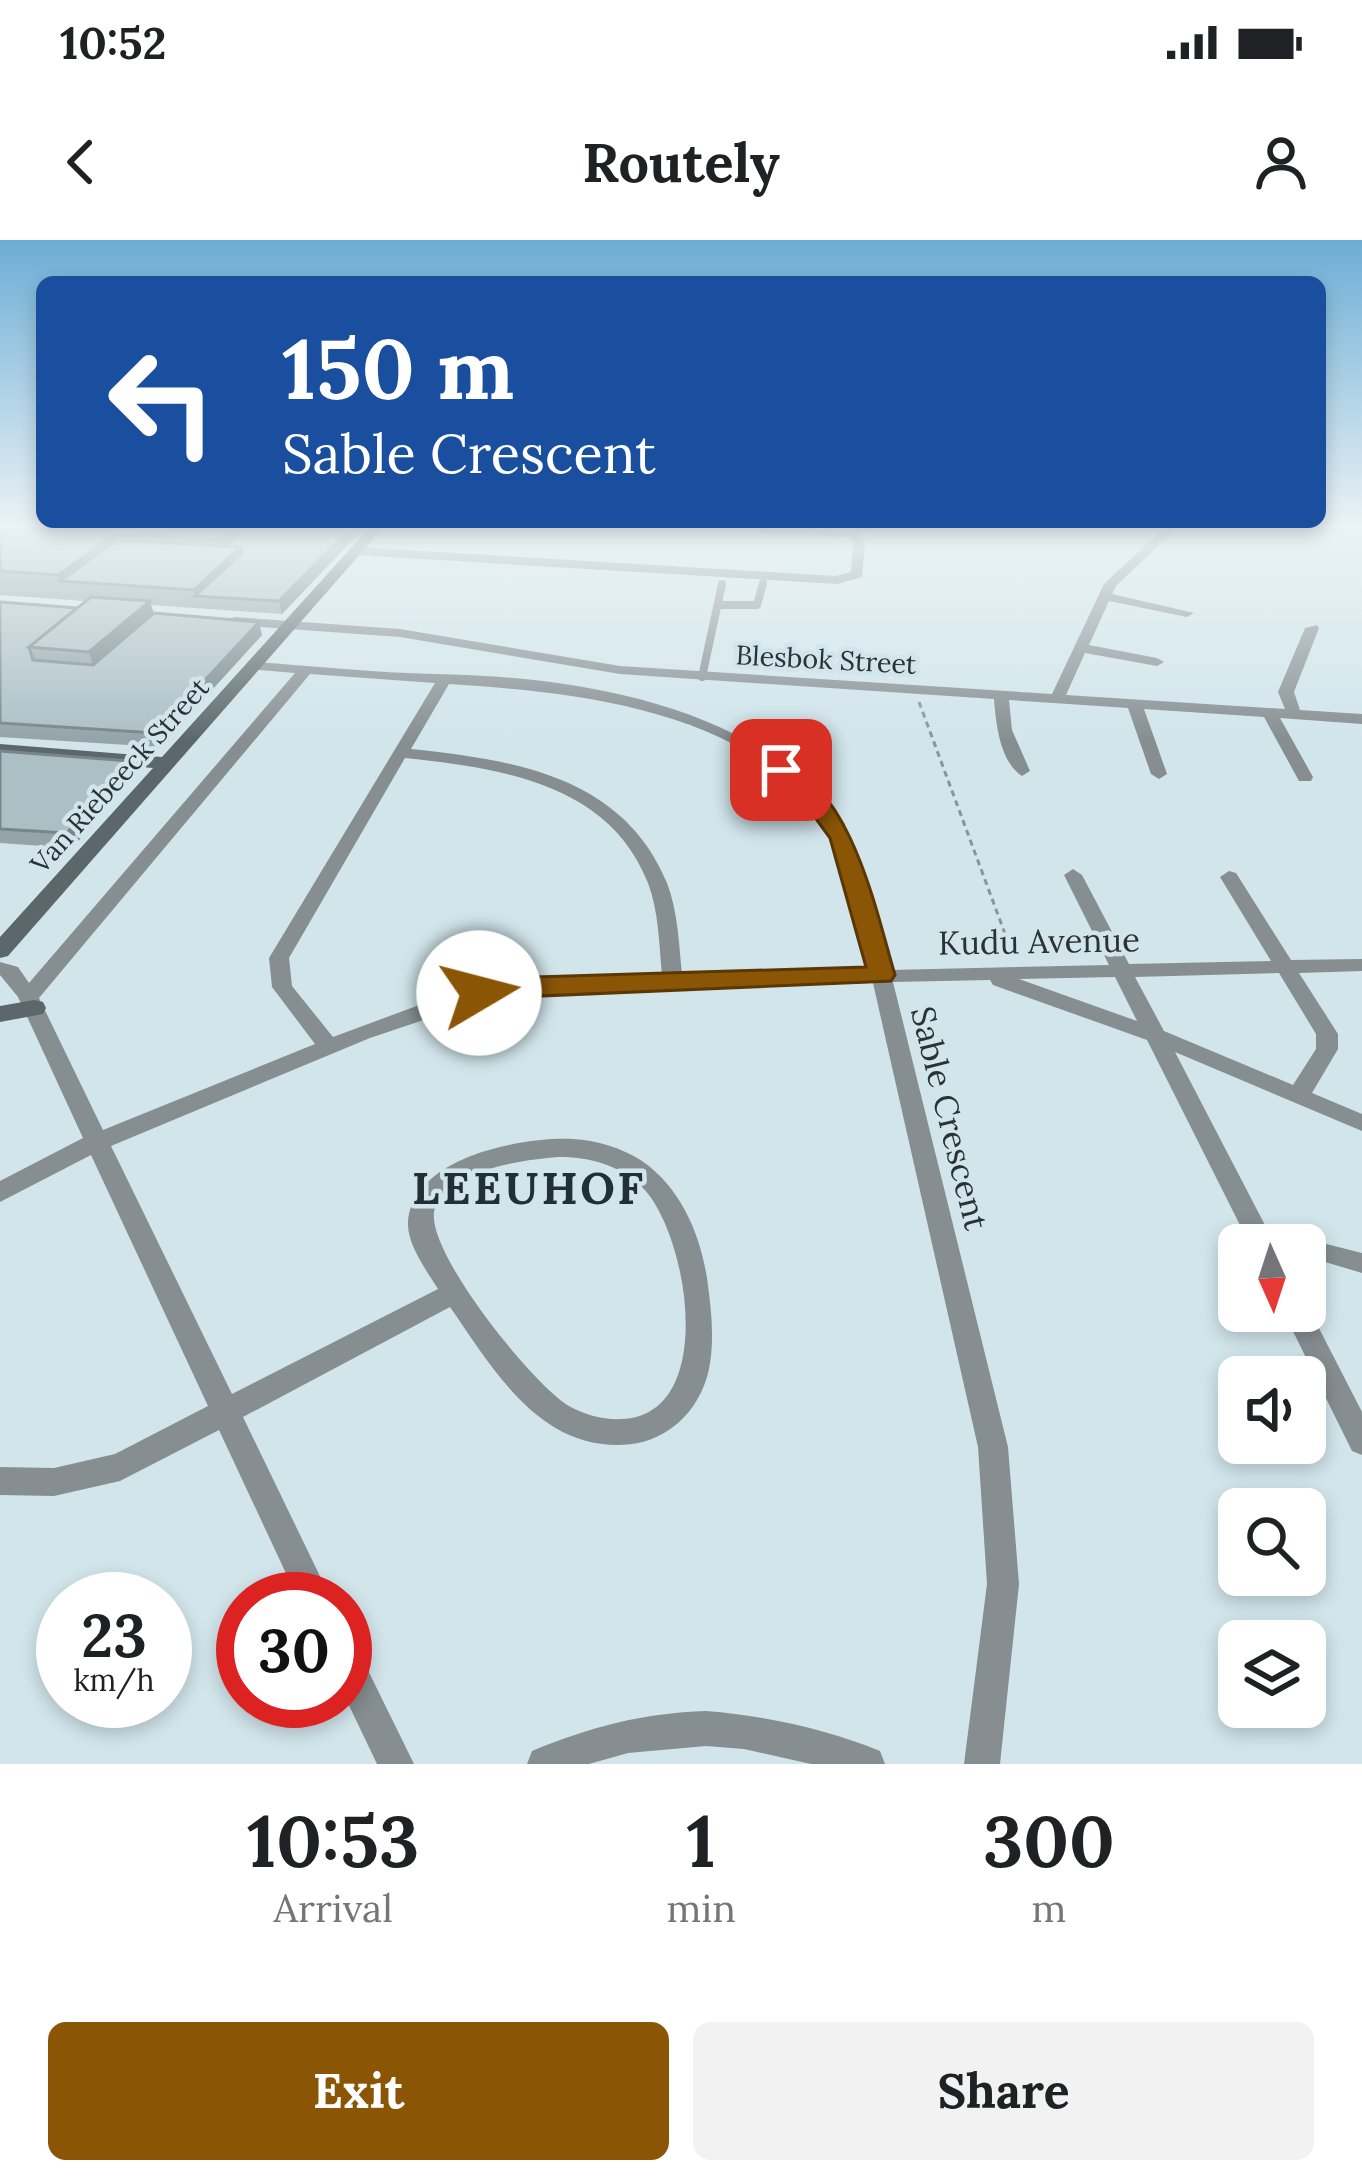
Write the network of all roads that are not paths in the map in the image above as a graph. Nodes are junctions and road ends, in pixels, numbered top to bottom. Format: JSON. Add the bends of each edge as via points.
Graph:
{"nodes":[{"id":1,"x":312,"y":599,"type":"edge"},
{"id":2,"x":721,"y":599,"type":"edge"},
{"id":3,"x":757,"y":599,"type":"edge"},
{"id":4,"x":1103,"y":599,"type":"edge"},
{"id":5,"x":1139,"y":599,"type":"edge"},
{"id":6,"x":720,"y":605,"type":"junction"},
{"id":7,"x":1187,"y":613,"type":"dead end"},
{"id":8,"x":219,"y":620,"type":"edge"},
{"id":9,"x":290,"y":624,"type":"junction"},
{"id":10,"x":1312,"y":628,"type":"dead end"},
{"id":11,"x":1079,"y":648,"type":"junction"},
{"id":12,"x":1157,"y":662,"type":"dead end"},
{"id":13,"x":253,"y":666,"type":"junction"},
{"id":14,"x":306,"y":670,"type":"junction"},
{"id":15,"x":702,"y":677,"type":"junction"},
{"id":16,"x":445,"y":678,"type":"junction"},
{"id":17,"x":1001,"y":696,"type":"junction"},
{"id":18,"x":1057,"y":699,"type":"junction"},
{"id":19,"x":1135,"y":705,"type":"junction"},
{"id":20,"x":1269,"y":713,"type":"junction"},
{"id":21,"x":1294,"y":715,"type":"junction"},
{"id":22,"x":1362,"y":719,"type":"edge"},
{"id":23,"x":0,"y":751,"type":"edge"},
{"id":24,"x":400,"y":753,"type":"junction"},
{"id":25,"x":166,"y":764,"type":"junction"},
{"id":26,"x":1022,"y":771,"type":"dead end"},
{"id":27,"x":1159,"y":774,"type":"dead end"},
{"id":28,"x":1305,"y":777,"type":"dead end"},
{"id":29,"x":1073,"y":875,"type":"dead end"},
{"id":30,"x":1229,"y":877,"type":"dead end"},
{"id":31,"x":0,"y":952,"type":"edge"},
{"id":32,"x":1362,"y":965,"type":"edge"},
{"id":33,"x":1288,"y":967,"type":"junction"},
{"id":34,"x":0,"y":968,"type":"edge"},
{"id":35,"x":1123,"y":973,"type":"junction"},
{"id":36,"x":881,"y":975,"type":"junction"},
{"id":37,"x":988,"y":976,"type":"junction"},
{"id":38,"x":673,"y":982,"type":"junction"},
{"id":39,"x":31,"y":1002,"type":"junction"},
{"id":40,"x":0,"y":1014,"type":"edge"},
{"id":41,"x":1154,"y":1035,"type":"junction"},
{"id":42,"x":330,"y":1048,"type":"junction"},
{"id":43,"x":1298,"y":1096,"type":"junction"},
{"id":44,"x":1362,"y":1123,"type":"edge"},
{"id":45,"x":98,"y":1141,"type":"junction"},
{"id":46,"x":0,"y":1193,"type":"edge"},
{"id":47,"x":1252,"y":1224,"type":"edge"},
{"id":48,"x":1326,"y":1253,"type":"edge"},
{"id":49,"x":1362,"y":1263,"type":"edge"},
{"id":50,"x":455,"y":1292,"type":"junction"},
{"id":51,"x":1307,"y":1332,"type":"edge"},
{"id":52,"x":225,"y":1414,"type":"junction"},
{"id":53,"x":1362,"y":1442,"type":"edge"},
{"id":54,"x":0,"y":1481,"type":"edge"},
{"id":55,"x":302,"y":1572,"type":"edge"},
{"id":56,"x":372,"y":1715,"type":"edge"},
{"id":57,"x":396,"y":1764,"type":"edge"},
{"id":58,"x":545,"y":1764,"type":"edge"},
{"id":59,"x":867,"y":1764,"type":"edge"},
{"id":60,"x":982,"y":1764,"type":"edge"}],
"edges":[{"from":1,"to":9,"type":"street","name":"Van Riebeeck Street"},
{"from":2,"to":6,"type":"lane"},
{"from":3,"to":6,"type":"lane","via":[[754,607]]},
{"from":4,"to":11,"type":"street"},
{"from":5,"to":7,"type":"street"},
{"from":6,"to":15,"type":"lane"},
{"from":8,"to":9,"type":"street","name":"Blesbok Street"},
{"from":9,"to":13,"type":"street","name":"Van Riebeeck Street"},
{"from":9,"to":15,"type":"street","name":"Blesbok Street"},
{"from":10,"to":21,"type":"street","via":[[1286,692]]},
{"from":11,"to":12,"type":"street"},
{"from":11,"to":18,"type":"street"},
{"from":13,"to":14,"type":"street","name":"Sable Crescent"},
{"from":13,"to":25,"type":"street","name":"Van Riebeeck Street"},
{"from":14,"to":16,"type":"street","name":"Sable Crescent"},
{"from":14,"to":39,"type":"street"},
{"from":15,"to":17,"type":"street","name":"Blesbok Street"},
{"from":16,"to":24,"type":"street"},
{"from":16,"to":36,"type":"street","name":"Sable Crescent","via":[[634,701],[705,724],[763,756],[807,793],[842,838]]},
{"from":17,"to":18,"type":"street","name":"Blesbok Street"},
{"from":17,"to":26,"type":"street","via":[[1004,730]]},
{"from":18,"to":19,"type":"street","name":"Blesbok Street"},
{"from":19,"to":20,"type":"street","name":"Blesbok Street"},
{"from":19,"to":27,"type":"street"},
{"from":20,"to":21,"type":"street","name":"Blesbok Street"},
{"from":20,"to":28,"type":"street"},
{"from":21,"to":22,"type":"street","name":"Blesbok Street"},
{"from":23,"to":25,"type":"street"},
{"from":24,"to":38,"type":"street","via":[[531,772],[598,806],[657,880]]},
{"from":24,"to":42,"type":"street","via":[[279,958],[282,987]]},
{"from":25,"to":31,"type":"street","name":"Van Riebeeck Street"},
{"from":29,"to":35,"type":"street"},
{"from":30,"to":33,"type":"street"},
{"from":32,"to":33,"type":"street","name":"Kudu Avenue"},
{"from":33,"to":35,"type":"street","name":"Kudu Avenue"},
{"from":33,"to":43,"type":"street","via":[[1328,1041]]},
{"from":34,"to":39,"type":"street"},
{"from":35,"to":37,"type":"street","name":"Kudu Avenue"},
{"from":35,"to":41,"type":"street"},
{"from":36,"to":37,"type":"street","name":"Kudu Avenue"},
{"from":36,"to":38,"type":"street","name":"Kudu Avenue"},
{"from":36,"to":60,"type":"street","name":"Sable Crescent","via":[[993,1447],[1003,1584]]},
{"from":37,"to":41,"type":"street"},
{"from":38,"to":42,"type":"street","name":"Kudu Avenue","via":[[494,990]]},
{"from":39,"to":40,"type":"street"},
{"from":39,"to":45,"type":"street"},
{"from":41,"to":43,"type":"street"},
{"from":41,"to":47,"type":"street"},
{"from":42,"to":45,"type":"street","name":"Kudu Avenue"},
{"from":43,"to":44,"type":"street"},
{"from":45,"to":46,"type":"street","name":"Kudu Avenue"},
{"from":45,"to":52,"type":"street"},
{"from":48,"to":49,"type":"street"},
{"from":50,"to":50,"type":"street","via":[[419,1221],[439,1186],[530,1148],[617,1156],[656,1184],[686,1236],[699,1342],[692,1380],[674,1411],[644,1431],[580,1425],[520,1382]]},
{"from":50,"to":52,"type":"street"},
{"from":51,"to":53,"type":"street"},
{"from":52,"to":54,"type":"street","via":[[105,1472]]},
{"from":52,"to":55,"type":"street"},
{"from":56,"to":57,"type":"street"},
{"from":58,"to":59,"type":"street","via":[[617,1734],[704,1728],[771,1736]]}]}
